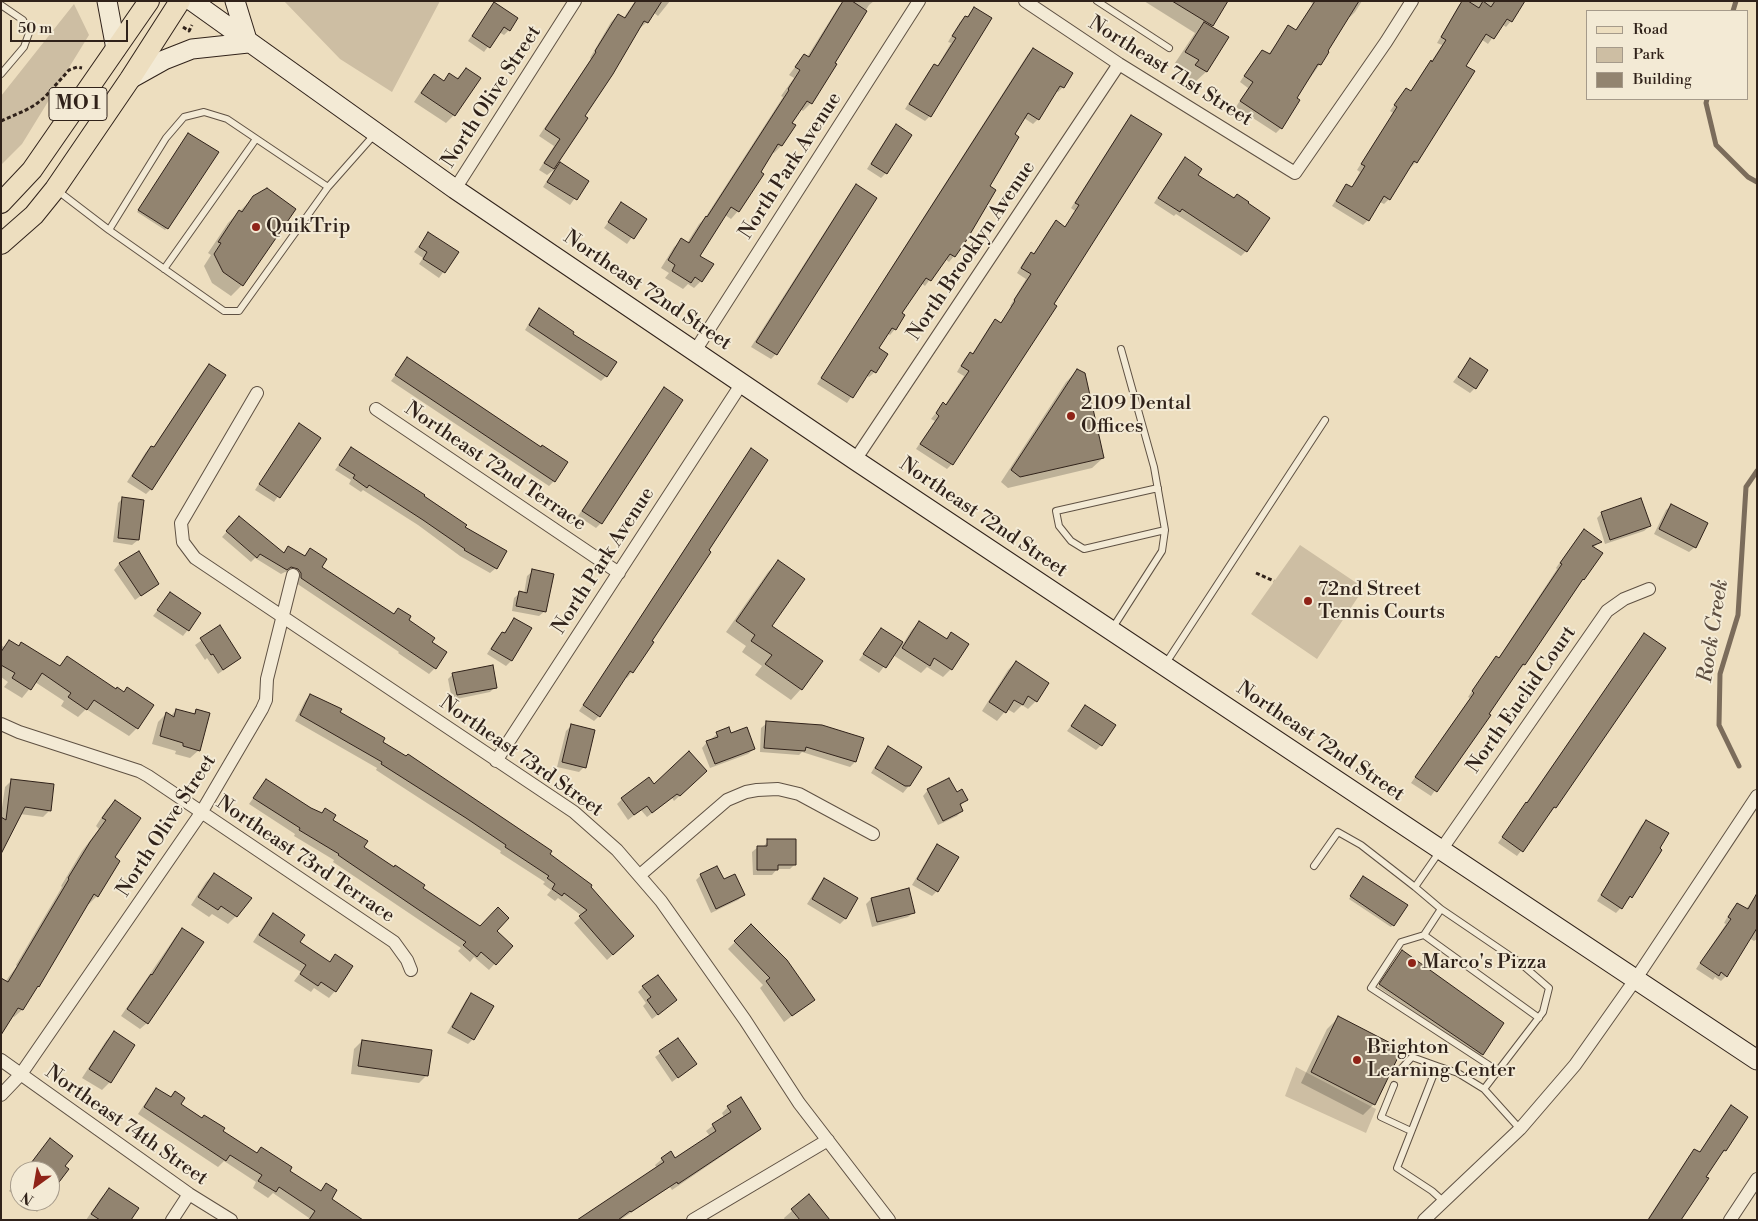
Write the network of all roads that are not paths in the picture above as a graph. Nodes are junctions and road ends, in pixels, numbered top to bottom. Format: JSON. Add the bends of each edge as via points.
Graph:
{"nodes":[{"id":1,"x":107,"y":1,"type":"edge"},
{"id":2,"x":149,"y":1,"type":"edge"},
{"id":3,"x":180,"y":1,"type":"edge"},
{"id":4,"x":192,"y":1,"type":"edge"},
{"id":5,"x":234,"y":1,"type":"edge"},
{"id":6,"x":575,"y":1,"type":"edge"},
{"id":7,"x":919,"y":1,"type":"edge"},
{"id":8,"x":1025,"y":1,"type":"edge"},
{"id":9,"x":1097,"y":1,"type":"edge"},
{"id":10,"x":1412,"y":1,"type":"edge"},
{"id":11,"x":1,"y":5,"type":"edge"},
{"id":12,"x":248,"y":43,"type":"junction"},
{"id":13,"x":1169,"y":48,"type":"dead end"},
{"id":14,"x":116,"y":49,"type":"junction"},
{"id":15,"x":1119,"y":64,"type":"junction"},
{"id":16,"x":1,"y":74,"type":"edge"},
{"id":17,"x":130,"y":80,"type":"junction"},
{"id":18,"x":376,"y":133,"type":"junction"},
{"id":19,"x":256,"y":139,"type":"junction"},
{"id":20,"x":328,"y":187,"type":"junction"},
{"id":21,"x":55,"y":189,"type":"junction"},
{"id":22,"x":455,"y":189,"type":"junction"},
{"id":23,"x":1,"y":203,"type":"edge"},
{"id":24,"x":109,"y":230,"type":"junction"},
{"id":25,"x":1,"y":244,"type":"edge"},
{"id":26,"x":164,"y":269,"type":"junction"},
{"id":27,"x":1121,"y":349,"type":"dead end"},
{"id":28,"x":695,"y":351,"type":"junction"},
{"id":29,"x":742,"y":383,"type":"junction"},
{"id":30,"x":257,"y":393,"type":"dead end"},
{"id":31,"x":376,"y":409,"type":"dead end"},
{"id":32,"x":1325,"y":420,"type":"dead end"},
{"id":33,"x":855,"y":460,"type":"junction"},
{"id":34,"x":1158,"y":488,"type":"junction"},
{"id":35,"x":1165,"y":530,"type":"junction"},
{"id":36,"x":619,"y":573,"type":"junction"},
{"id":37,"x":294,"y":575,"type":"dead end"},
{"id":38,"x":1649,"y":589,"type":"dead end"},
{"id":39,"x":284,"y":618,"type":"junction"},
{"id":40,"x":1111,"y":630,"type":"junction"},
{"id":41,"x":1164,"y":666,"type":"junction"},
{"id":42,"x":1,"y":724,"type":"edge"},
{"id":43,"x":496,"y":760,"type":"junction"},
{"id":44,"x":1757,"y":796,"type":"edge"},
{"id":45,"x":201,"y":813,"type":"junction"},
{"id":46,"x":873,"y":834,"type":"dead end"},
{"id":47,"x":1441,"y":850,"type":"junction"},
{"id":48,"x":1314,"y":866,"type":"dead end"},
{"id":49,"x":640,"y":875,"type":"junction"},
{"id":50,"x":1415,"y":887,"type":"junction"},
{"id":51,"x":1441,"y":909,"type":"junction"},
{"id":52,"x":1424,"y":935,"type":"junction"},
{"id":53,"x":411,"y":970,"type":"dead end"},
{"id":54,"x":1635,"y":980,"type":"junction"},
{"id":55,"x":1539,"y":1018,"type":"junction"},
{"id":56,"x":1,"y":1060,"type":"edge"},
{"id":57,"x":1757,"y":1060,"type":"edge"},
{"id":58,"x":1437,"y":1066,"type":"junction"},
{"id":59,"x":1400,"y":1070,"type":"dead end"},
{"id":60,"x":1498,"y":1071,"type":"junction"},
{"id":61,"x":21,"y":1074,"type":"junction"},
{"id":62,"x":1394,"y":1085,"type":"dead end"},
{"id":63,"x":1484,"y":1088,"type":"junction"},
{"id":64,"x":1,"y":1095,"type":"edge"},
{"id":65,"x":1520,"y":1128,"type":"junction"},
{"id":66,"x":1411,"y":1131,"type":"junction"},
{"id":67,"x":828,"y":1140,"type":"junction"},
{"id":68,"x":1757,"y":1179,"type":"edge"},
{"id":69,"x":189,"y":1194,"type":"junction"},
{"id":70,"x":1443,"y":1202,"type":"junction"},
{"id":71,"x":172,"y":1220,"type":"edge"},
{"id":72,"x":231,"y":1220,"type":"edge"},
{"id":73,"x":693,"y":1220,"type":"edge"},
{"id":74,"x":889,"y":1220,"type":"edge"},
{"id":75,"x":1424,"y":1220,"type":"edge"},
{"id":76,"x":1730,"y":1220,"type":"edge"}],
"edges":[{"from":1,"to":14,"type":"main road"},
{"from":2,"to":14,"type":"main road","number":"MO 1"},
{"from":3,"to":17,"type":"main road","number":"MO 1"},
{"from":4,"to":12,"type":"main road","name":"Northeast 72nd Street"},
{"from":5,"to":12,"type":"main road"},
{"from":6,"to":22,"type":"street","name":"North Olive Street"},
{"from":7,"to":28,"type":"street","name":"North Park Avenue"},
{"from":8,"to":15,"type":"street","name":"Northeast 71st Street"},
{"from":9,"to":13,"type":"lane"},
{"from":10,"to":15,"type":"street","name":"Northeast 71st Street","via":[[1295,173]]},
{"from":11,"to":16,"type":"lane","via":[[22,20],[30,33],[24,46]]},
{"from":12,"to":17,"type":"main road","via":[[192,49],[164,60]]},
{"from":12,"to":18,"type":"main road","name":"Northeast 72nd Street"},
{"from":14,"to":23,"type":"main road","number":"MO 1","via":[[32,170]]},
{"from":15,"to":33,"type":"street","name":"North Brooklyn Avenue"},
{"from":17,"to":21,"type":"main road","number":"MO 1"},
{"from":18,"to":20,"type":"lane"},
{"from":18,"to":22,"type":"main road","name":"Northeast 72nd Street"},
{"from":19,"to":20,"type":"lane"},
{"from":19,"to":24,"type":"lane","via":[[227,119],[204,112],[184,117],[166,138]]},
{"from":19,"to":26,"type":"lane"},
{"from":20,"to":26,"type":"lane","via":[[239,311],[224,311]]},
{"from":21,"to":24,"type":"lane"},
{"from":21,"to":25,"type":"main road","number":"MO 1","via":[[34,215]]},
{"from":22,"to":28,"type":"main road","name":"Northeast 72nd Street"},
{"from":24,"to":26,"type":"lane"},
{"from":27,"to":34,"type":"lane"},
{"from":28,"to":29,"type":"main road","name":"Northeast 72nd Street"},
{"from":29,"to":33,"type":"main road","name":"Northeast 72nd Street"},
{"from":29,"to":36,"type":"street","name":"North Park Avenue"},
{"from":30,"to":39,"type":"street","name":"Northeast 73rd Street","via":[[181,523],[183,542],[194,558]]},
{"from":31,"to":36,"type":"street","name":"Northeast 72nd Terrace"},
{"from":32,"to":41,"type":"lane"},
{"from":33,"to":40,"type":"main road","name":"Northeast 72nd Street"},
{"from":34,"to":35,"type":"lane"},
{"from":34,"to":35,"type":"lane","via":[[1056,511],[1059,526],[1071,541],[1084,549]]},
{"from":35,"to":40,"type":"lane","via":[[1162,551]]},
{"from":36,"to":43,"type":"street","name":"North Park Avenue"},
{"from":37,"to":39,"type":"street","name":"North Olive Street"},
{"from":38,"to":47,"type":"street","name":"North Euclid Court","via":[[1624,599],[1607,611]]},
{"from":39,"to":43,"type":"street","name":"Northeast 73rd Street"},
{"from":39,"to":45,"type":"street","name":"North Olive Street","via":[[267,679],[266,700]]},
{"from":40,"to":41,"type":"main road","name":"Northeast 72nd Street"},
{"from":41,"to":47,"type":"main road","name":"Northeast 72nd Street"},
{"from":42,"to":45,"type":"street","name":"Northeast 73rd Terrace","via":[[139,772]]},
{"from":43,"to":49,"type":"street","name":"Northeast 73rd Street","via":[[574,812]]},
{"from":44,"to":54,"type":"street"},
{"from":45,"to":53,"type":"street","name":"Northeast 73rd Terrace","via":[[394,942]]},
{"from":45,"to":61,"type":"street","name":"North Olive Street"},
{"from":46,"to":49,"type":"street","via":[[799,794],[757,790],[727,800]]},
{"from":47,"to":50,"type":"lane"},
{"from":47,"to":54,"type":"main road","name":"Northeast 72nd Street"},
{"from":48,"to":50,"type":"lane","via":[[1338,832],[1361,844]]},
{"from":49,"to":67,"type":"street","name":"Northeast 73rd Street","via":[[746,1020],[799,1103]]},
{"from":50,"to":51,"type":"lane"},
{"from":51,"to":52,"type":"lane"},
{"from":51,"to":55,"type":"lane","via":[[1520,962],[1549,988]]},
{"from":52,"to":55,"type":"lane"},
{"from":52,"to":60,"type":"lane","via":[[1401,942],[1371,988]]},
{"from":54,"to":57,"type":"main road","name":"Northeast 72nd Street"},
{"from":54,"to":65,"type":"street","via":[[1575,1065]]},
{"from":55,"to":60,"type":"lane"},
{"from":56,"to":61,"type":"street","name":"Northeast 74th Street"},
{"from":58,"to":59,"type":"lane","via":[[1412,1057]]},
{"from":58,"to":63,"type":"lane","via":[[1458,1073]]},
{"from":58,"to":66,"type":"lane"},
{"from":60,"to":63,"type":"lane"},
{"from":61,"to":64,"type":"street","name":"North Olive Street"},
{"from":61,"to":69,"type":"street","name":"Northeast 74th Street"},
{"from":62,"to":66,"type":"lane","via":[[1381,1117]]},
{"from":63,"to":65,"type":"lane"},
{"from":65,"to":70,"type":"street"},
{"from":66,"to":70,"type":"lane","via":[[1397,1168],[1432,1190]]},
{"from":67,"to":73,"type":"street"},
{"from":67,"to":74,"type":"street"},
{"from":68,"to":76,"type":"street"},
{"from":69,"to":71,"type":"street"},
{"from":69,"to":72,"type":"street","name":"Northeast 74th Street"},
{"from":70,"to":75,"type":"street"}]}
